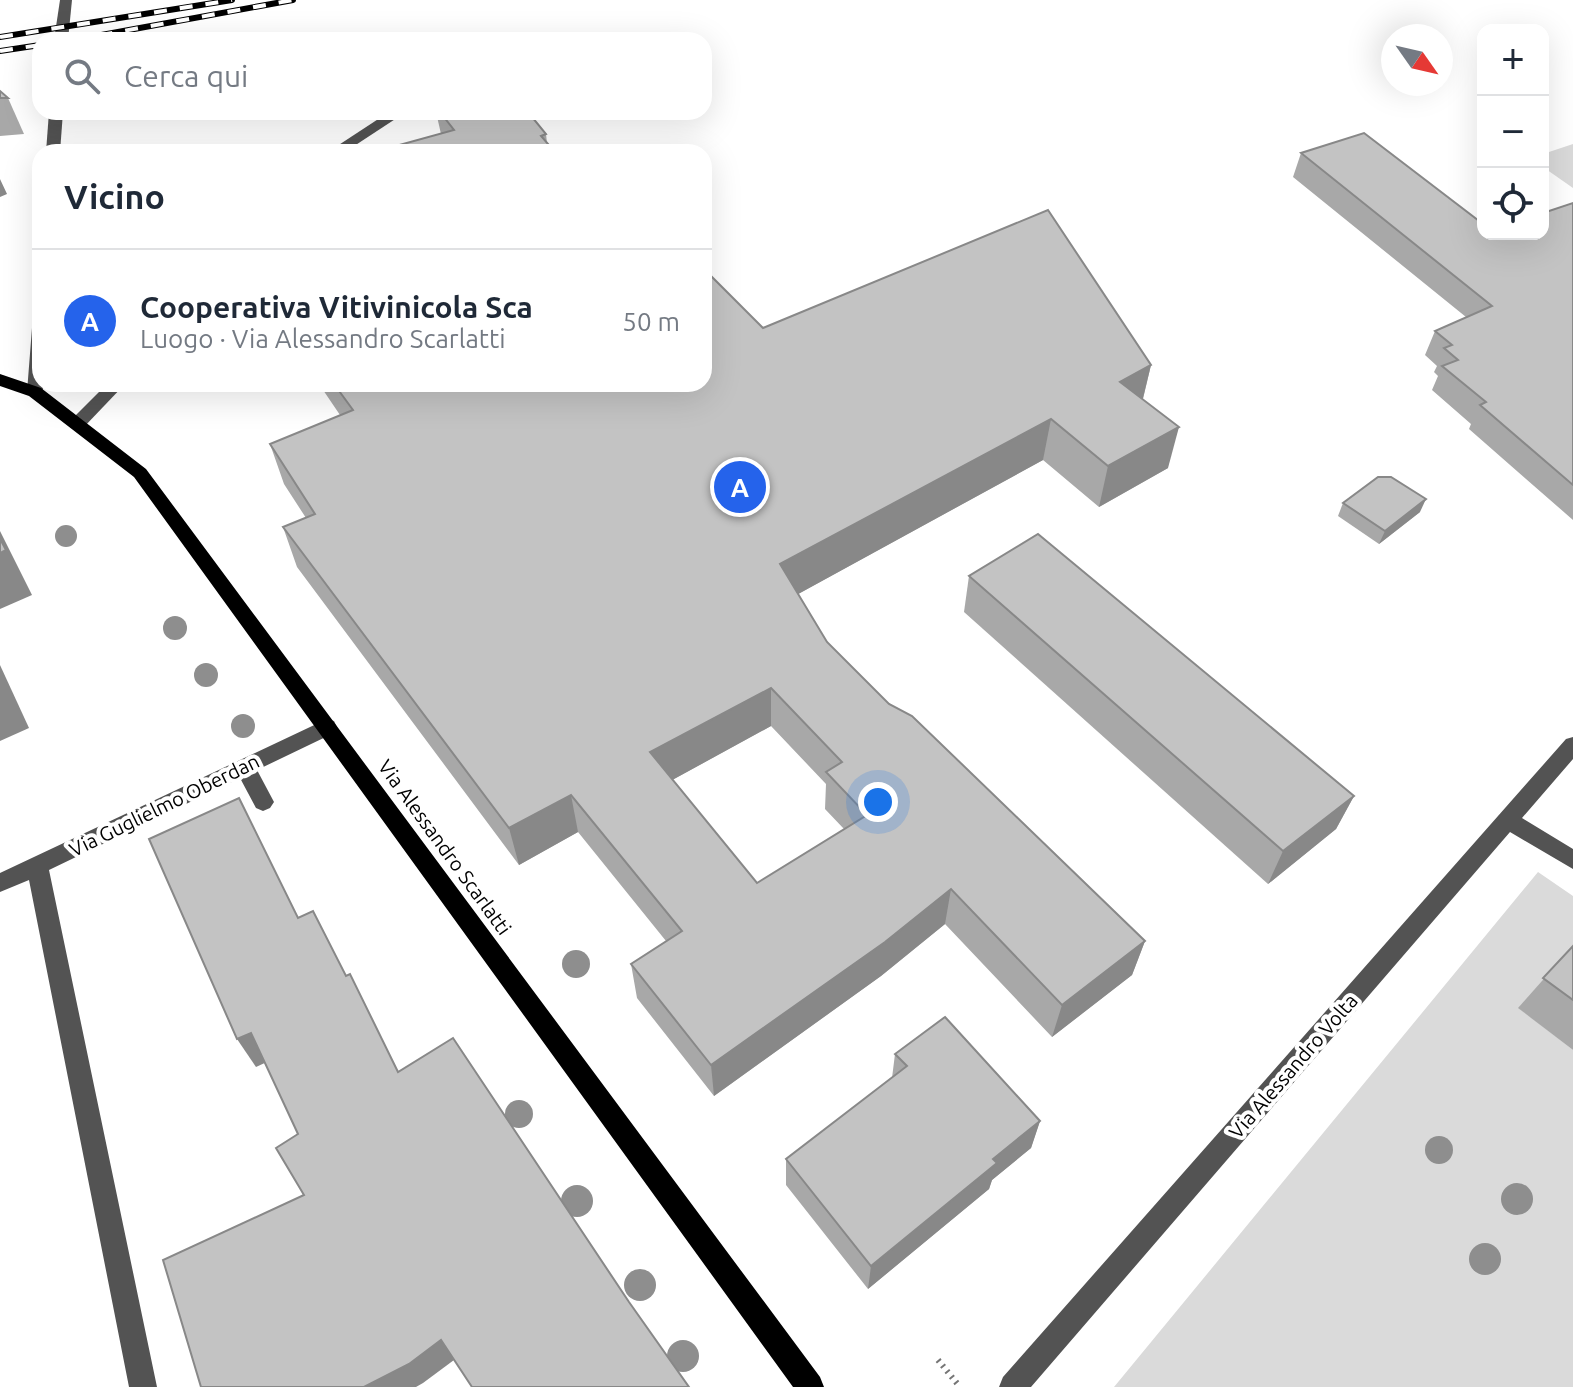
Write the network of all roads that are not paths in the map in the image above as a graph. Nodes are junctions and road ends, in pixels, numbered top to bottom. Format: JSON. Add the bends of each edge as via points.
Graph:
{"nodes":[{"id":1,"x":66,"y":0,"type":"edge"},
{"id":2,"x":62,"y":32,"type":"edge"},
{"id":3,"x":55,"y":120,"type":"edge"},
{"id":4,"x":386,"y":120,"type":"edge"},
{"id":5,"x":54,"y":144,"type":"edge"},
{"id":6,"x":348,"y":144,"type":"edge"},
{"id":7,"x":0,"y":380,"type":"edge"},
{"id":8,"x":32,"y":391,"type":"edge"},
{"id":9,"x":35,"y":392,"type":"edge"},
{"id":10,"x":109,"y":392,"type":"edge"},
{"id":11,"x":77,"y":424,"type":"junction"},
{"id":12,"x":327,"y":727,"type":"junction"},
{"id":13,"x":1573,"y":745,"type":"edge"},
{"id":14,"x":245,"y":766,"type":"junction"},
{"id":15,"x":263,"y":802,"type":"dead end"},
{"id":16,"x":1508,"y":820,"type":"junction"},
{"id":17,"x":1573,"y":860,"type":"edge"},
{"id":18,"x":37,"y":865,"type":"junction"},
{"id":19,"x":0,"y":883,"type":"edge"},
{"id":20,"x":143,"y":1387,"type":"edge"},
{"id":21,"x":810,"y":1387,"type":"edge"},
{"id":22,"x":1013,"y":1387,"type":"edge"}],
"edges":[{"from":1,"to":2,"type":"street"},
{"from":3,"to":5,"type":"street"},
{"from":4,"to":6,"type":"street"},
{"from":7,"to":8,"type":"main road","name":"Via Alessandro Scarlatti"},
{"from":9,"to":11,"type":"main road","name":"Via Alessandro Scarlatti"},
{"from":10,"to":11,"type":"street"},
{"from":11,"to":12,"type":"main road","name":"Via Alessandro Scarlatti","via":[[140,473]]},
{"from":12,"to":14,"type":"street","name":"Via Guglielmo Oberdan"},
{"from":12,"to":21,"type":"main road","name":"Via Alessandro Scarlatti"},
{"from":13,"to":16,"type":"street","name":"Via Alessandro Volta"},
{"from":14,"to":15,"type":"street"},
{"from":14,"to":18,"type":"street","name":"Via Guglielmo Oberdan"},
{"from":16,"to":17,"type":"street"},
{"from":16,"to":22,"type":"street","name":"Via Alessandro Volta"},
{"from":18,"to":19,"type":"street","name":"Via Guglielmo Oberdan"},
{"from":18,"to":20,"type":"street"}]}
